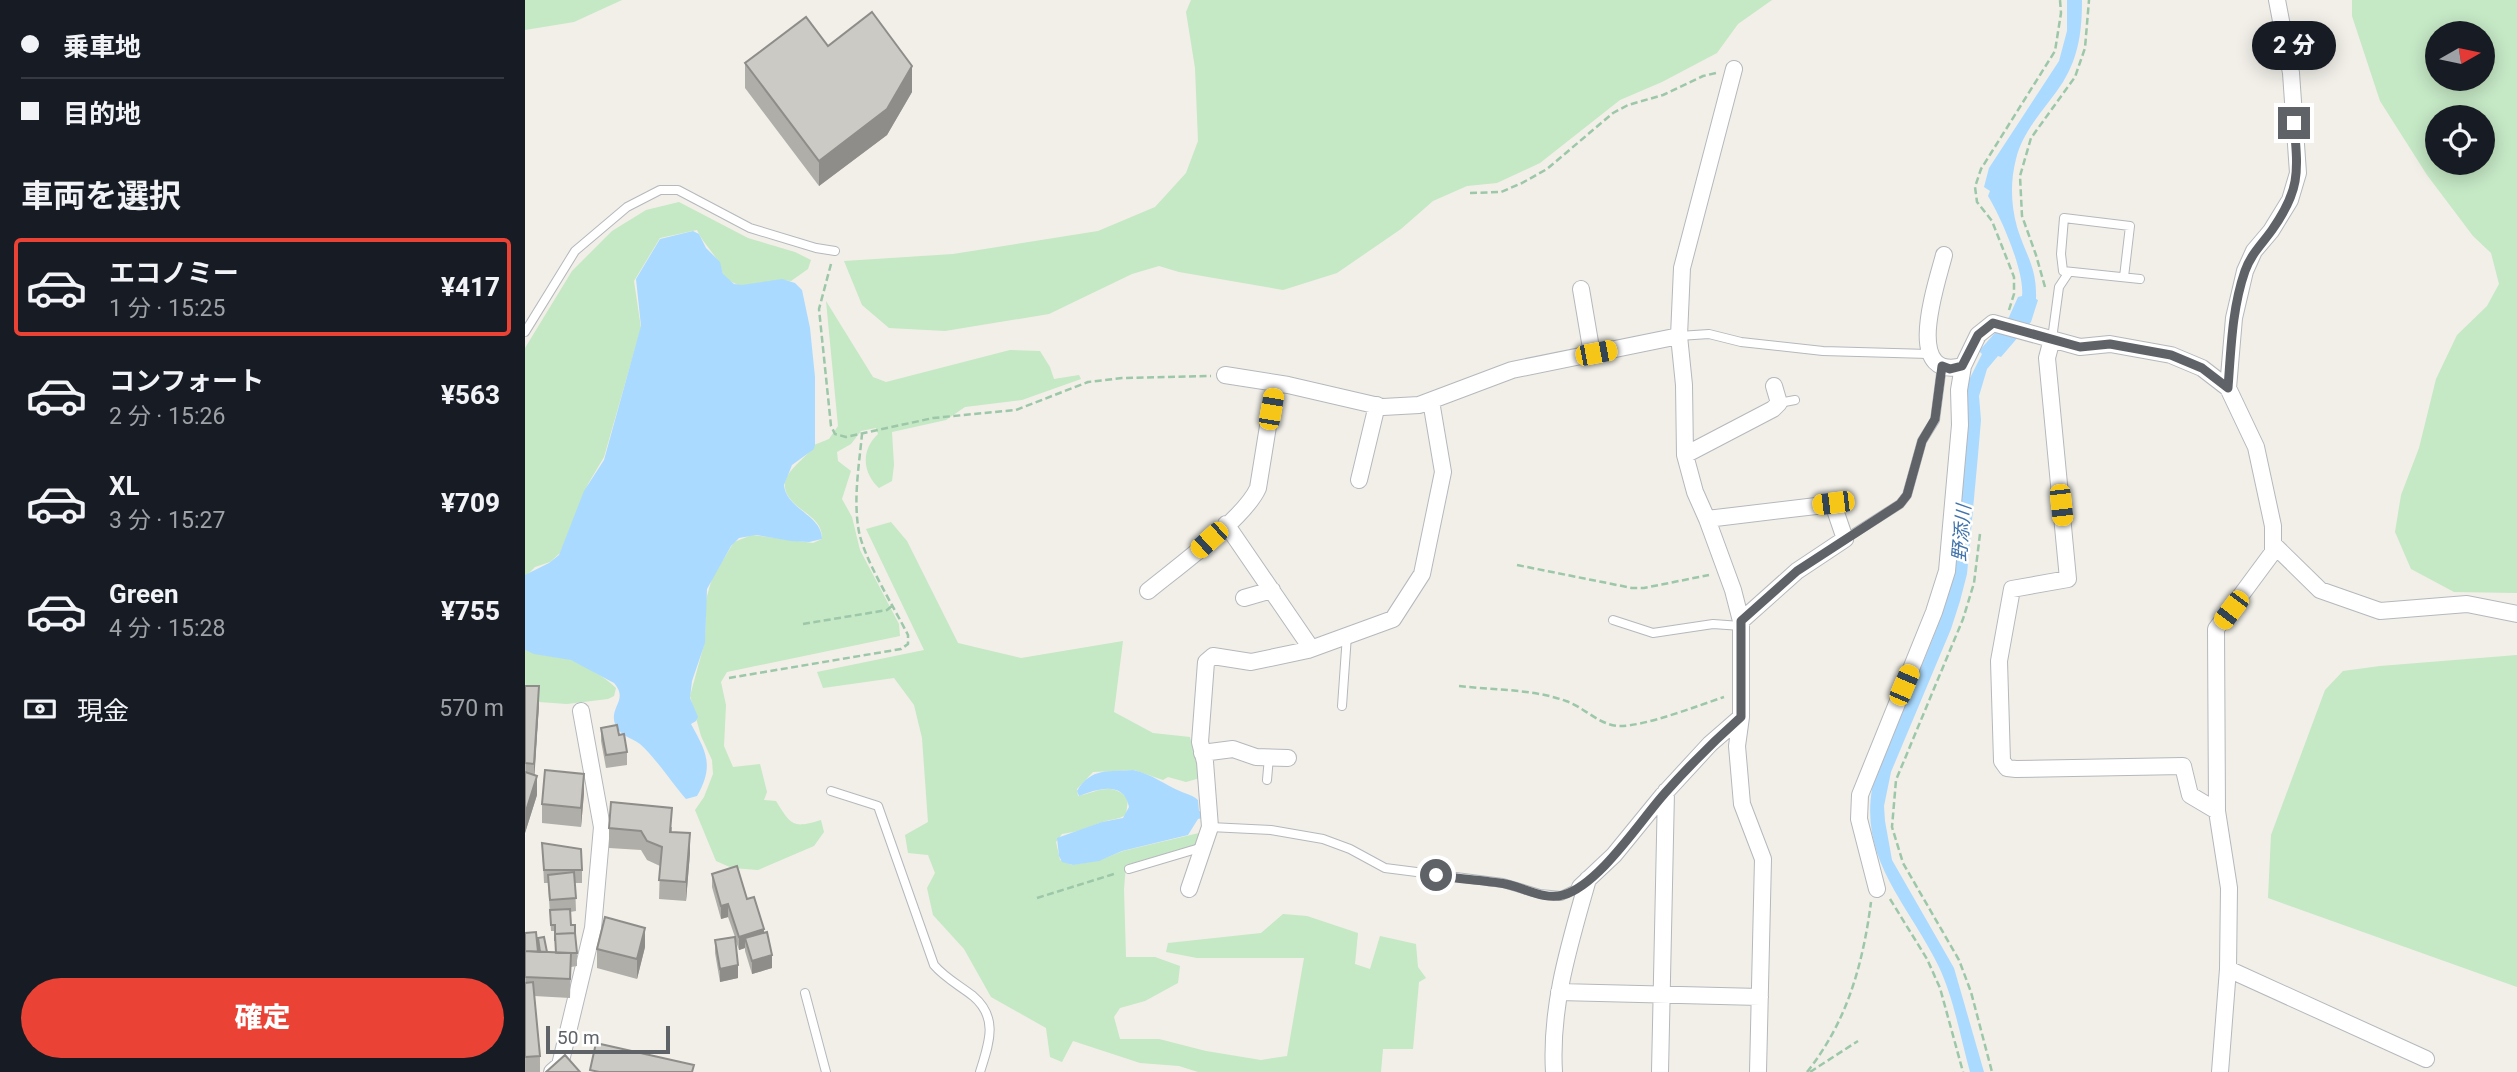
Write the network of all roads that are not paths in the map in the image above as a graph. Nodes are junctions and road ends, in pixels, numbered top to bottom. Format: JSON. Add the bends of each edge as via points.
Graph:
{"nodes":[{"id":1,"x":2277,"y":0,"type":"edge"},
{"id":2,"x":1734,"y":69,"type":"road end"},
{"id":3,"x":835,"y":251,"type":"road end"},
{"id":4,"x":1944,"y":255,"type":"dead end"},
{"id":5,"x":2069,"y":272,"type":"junction"},
{"id":6,"x":2124,"y":277,"type":"junction"},
{"id":7,"x":2140,"y":279,"type":"dead end"},
{"id":8,"x":1581,"y":289,"type":"dead end"},
{"id":9,"x":525,"y":332,"type":"edge"},
{"id":10,"x":1679,"y":337,"type":"junction"},
{"id":11,"x":2052,"y":339,"type":"junction"},
{"id":12,"x":1592,"y":354,"type":"junction"},
{"id":13,"x":1929,"y":354,"type":"junction"},
{"id":14,"x":1942,"y":366,"type":"junction"},
{"id":15,"x":1962,"y":366,"type":"junction"},
{"id":16,"x":1225,"y":375,"type":"road end"},
{"id":17,"x":1275,"y":383,"type":"junction"},
{"id":18,"x":1774,"y":386,"type":"dead end"},
{"id":19,"x":2228,"y":388,"type":"junction"},
{"id":20,"x":1431,"y":401,"type":"junction"},
{"id":21,"x":1377,"y":405,"type":"junction"},
{"id":22,"x":1685,"y":455,"type":"junction"},
{"id":23,"x":1359,"y":480,"type":"dead end"},
{"id":24,"x":1707,"y":519,"type":"junction"},
{"id":25,"x":1226,"y":524,"type":"junction"},
{"id":26,"x":1845,"y":539,"type":"junction"},
{"id":27,"x":2273,"y":544,"type":"junction"},
{"id":28,"x":1149,"y":590,"type":"dead end"},
{"id":29,"x":1272,"y":590,"type":"junction"},
{"id":30,"x":1244,"y":598,"type":"dead end"},
{"id":31,"x":2517,"y":614,"type":"edge"},
{"id":32,"x":1613,"y":620,"type":"dead end"},
{"id":33,"x":1741,"y":624,"type":"junction"},
{"id":34,"x":1347,"y":635,"type":"junction"},
{"id":35,"x":1311,"y":648,"type":"junction"},
{"id":36,"x":1342,"y":706,"type":"dead end"},
{"id":37,"x":581,"y":711,"type":"dead end"},
{"id":38,"x":1741,"y":717,"type":"junction"},
{"id":39,"x":1202,"y":753,"type":"junction"},
{"id":40,"x":1269,"y":757,"type":"junction"},
{"id":41,"x":1288,"y":758,"type":"dead end"},
{"id":42,"x":1267,"y":780,"type":"dead end"},
{"id":43,"x":831,"y":791,"type":"dead end"},
{"id":44,"x":1666,"y":791,"type":"junction"},
{"id":45,"x":2217,"y":810,"type":"junction"},
{"id":46,"x":1210,"y":827,"type":"junction"},
{"id":47,"x":1203,"y":847,"type":"junction"},
{"id":48,"x":1129,"y":869,"type":"road end"},
{"id":49,"x":1584,"y":883,"type":"junction"},
{"id":50,"x":1189,"y":889,"type":"dead end"},
{"id":51,"x":1877,"y":889,"type":"road end"},
{"id":52,"x":2228,"y":969,"type":"junction"},
{"id":53,"x":1559,"y":992,"type":"junction"},
{"id":54,"x":806,"y":993,"type":"dead end"},
{"id":55,"x":1662,"y":995,"type":"junction"},
{"id":56,"x":1760,"y":997,"type":"junction"},
{"id":57,"x":2426,"y":1059,"type":"dead end"},
{"id":58,"x":552,"y":1072,"type":"edge"},
{"id":59,"x":826,"y":1072,"type":"edge"},
{"id":60,"x":980,"y":1072,"type":"edge"},
{"id":61,"x":1554,"y":1072,"type":"edge"},
{"id":62,"x":1660,"y":1072,"type":"edge"},
{"id":63,"x":1758,"y":1072,"type":"edge"},
{"id":64,"x":2220,"y":1072,"type":"edge"}],
"edges":[{"from":1,"to":19,"type":"street","via":[[2291,73],[2298,173],[2290,200],[2245,271],[2234,318]]},
{"from":2,"to":10,"type":"street","via":[[1682,268]]},
{"from":3,"to":9,"type":"lane","via":[[750,228],[678,190],[660,190],[627,208],[575,251]]},
{"from":4,"to":13,"type":"street","via":[[1926,336]]},
{"from":5,"to":6,"type":"lane"},
{"from":5,"to":6,"type":"lane","via":[[2063,271],[2061,254],[2064,218],[2130,226]]},
{"from":5,"to":11,"type":"lane","via":[[2059,286]]},
{"from":6,"to":7,"type":"lane"},
{"from":8,"to":12,"type":"street"},
{"from":10,"to":12,"type":"street"},
{"from":10,"to":13,"type":"lane","via":[[1709,334],[1823,351]]},
{"from":10,"to":22,"type":"street"},
{"from":11,"to":15,"type":"street","via":[[1993,323],[1978,335]]},
{"from":11,"to":19,"type":"street","via":[[2080,347],[2110,344],[2171,355],[2202,368]]},
{"from":11,"to":45,"type":"street","via":[[2047,358],[2068,579],[2012,589],[1999,661],[2003,761],[2007,768],[2016,769],[2183,766],[2190,795]]},
{"from":12,"to":20,"type":"street","via":[[1512,370]]},
{"from":13,"to":14,"type":"street"},
{"from":14,"to":15,"type":"street"},
{"from":14,"to":26,"type":"lane","via":[[1935,419],[1922,441],[1907,495]]},
{"from":15,"to":51,"type":"street","via":[[1947,571],[1860,795],[1859,819]]},
{"from":16,"to":17,"type":"street"},
{"from":17,"to":21,"type":"street"},
{"from":17,"to":25,"type":"street","via":[[1258,488],[1252,501]]},
{"from":18,"to":22,"type":"street","via":[[1787,402]]},
{"from":19,"to":27,"type":"street","via":[[2256,447]]},
{"from":20,"to":21,"type":"street"},
{"from":20,"to":34,"type":"street","via":[[1443,472],[1422,574],[1393,619]]},
{"from":21,"to":23,"type":"street"},
{"from":22,"to":24,"type":"street"},
{"from":24,"to":26,"type":"street","via":[[1833,503]]},
{"from":24,"to":33,"type":"street"},
{"from":25,"to":28,"type":"street"},
{"from":25,"to":29,"type":"street"},
{"from":26,"to":33,"type":"street","via":[[1797,571]]},
{"from":27,"to":31,"type":"street","via":[[2320,590],[2380,611],[2467,604]]},
{"from":27,"to":45,"type":"street","via":[[2273,552],[2216,629]]},
{"from":29,"to":30,"type":"street"},
{"from":29,"to":35,"type":"street"},
{"from":32,"to":33,"type":"lane","via":[[1653,634]]},
{"from":33,"to":38,"type":"street"},
{"from":34,"to":35,"type":"street"},
{"from":34,"to":36,"type":"lane"},
{"from":35,"to":39,"type":"street","via":[[1251,662],[1213,656],[1206,662]]},
{"from":37,"to":58,"type":"street","via":[[602,827],[593,928],[560,1065]]},
{"from":38,"to":44,"type":"street"},
{"from":38,"to":56,"type":"street","via":[[1737,746],[1742,804],[1763,859]]},
{"from":39,"to":40,"type":"street","via":[[1233,749]]},
{"from":39,"to":46,"type":"street"},
{"from":40,"to":41,"type":"street"},
{"from":40,"to":42,"type":"lane"},
{"from":43,"to":60,"type":"lane","via":[[878,806],[934,965],[988,1013],[990,1030]]},
{"from":44,"to":49,"type":"street","via":[[1614,855]]},
{"from":44,"to":55,"type":"street"},
{"from":45,"to":52,"type":"street","via":[[2229,888]]},
{"from":46,"to":47,"type":"street"},
{"from":46,"to":49,"type":"lane","via":[[1272,830],[1323,839],[1385,868],[1503,883],[1540,894],[1561,896]]},
{"from":47,"to":48,"type":"lane"},
{"from":47,"to":50,"type":"street"},
{"from":49,"to":53,"type":"street"},
{"from":52,"to":57,"type":"street"},
{"from":52,"to":64,"type":"street"},
{"from":53,"to":55,"type":"street"},
{"from":53,"to":61,"type":"street"},
{"from":54,"to":59,"type":"lane"},
{"from":55,"to":56,"type":"street"},
{"from":55,"to":62,"type":"street"},
{"from":56,"to":63,"type":"street"}]}
